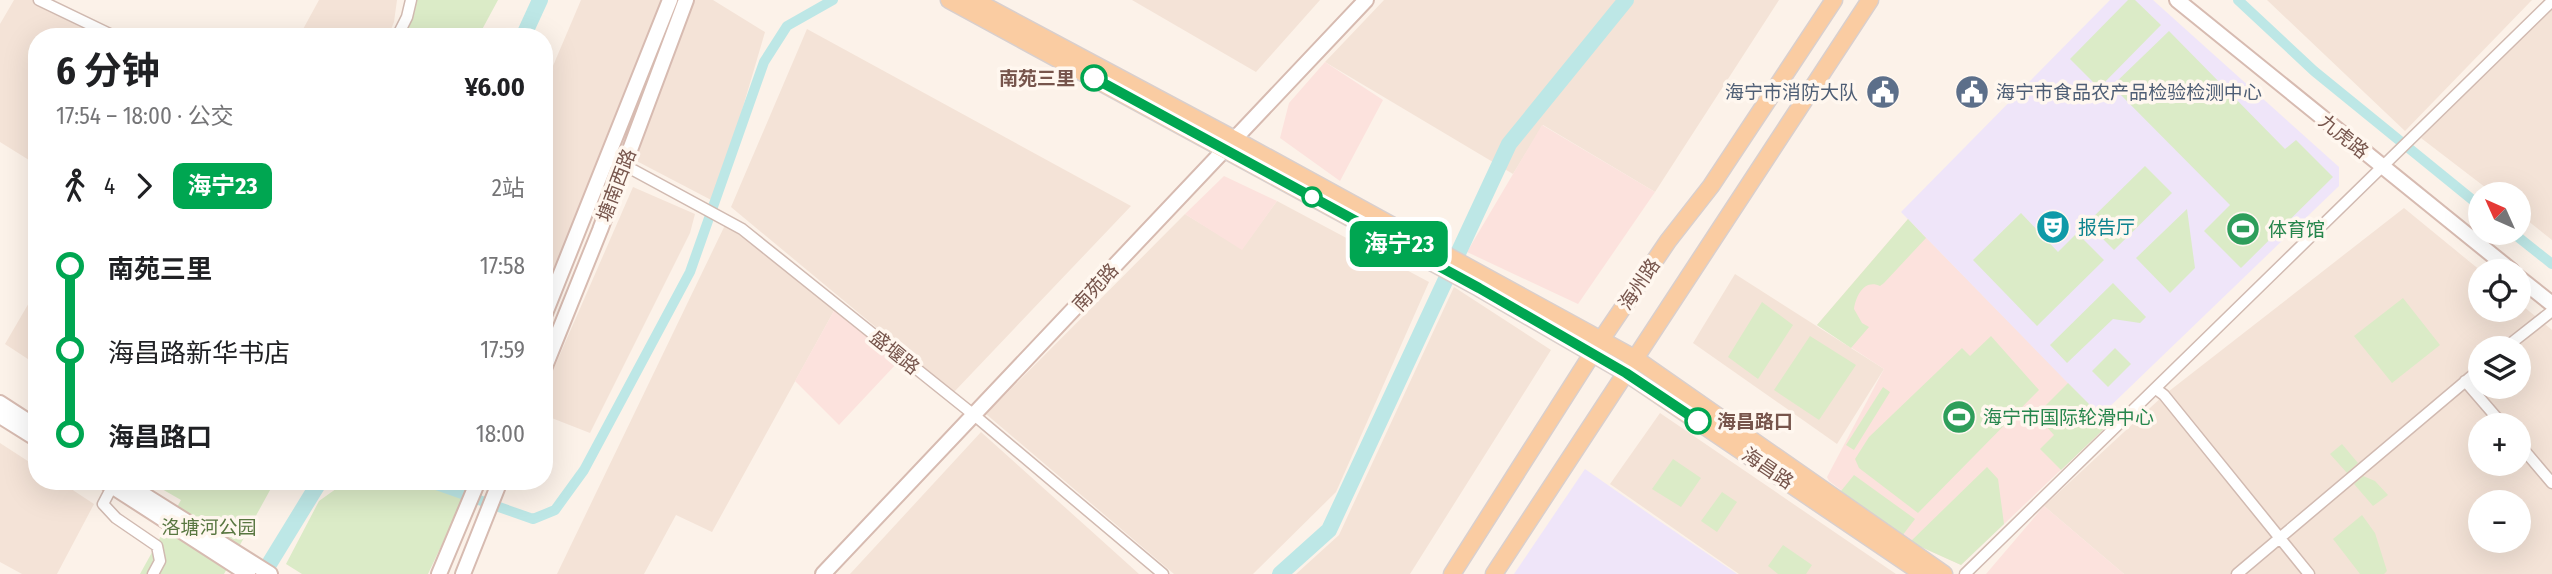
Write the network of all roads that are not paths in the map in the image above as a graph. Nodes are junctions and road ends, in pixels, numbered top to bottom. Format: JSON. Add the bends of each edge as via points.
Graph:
{"nodes":[{"id":1,"x":39,"y":0,"type":"edge"},
{"id":2,"x":411,"y":0,"type":"edge"},
{"id":3,"x":670,"y":0,"type":"edge"},
{"id":4,"x":686,"y":0,"type":"edge"},
{"id":5,"x":949,"y":0,"type":"edge"},
{"id":6,"x":974,"y":0,"type":"edge"},
{"id":7,"x":1366,"y":0,"type":"edge"},
{"id":8,"x":1834,"y":0,"type":"edge"},
{"id":9,"x":1870,"y":0,"type":"edge"},
{"id":10,"x":2177,"y":0,"type":"edge"},
{"id":11,"x":2552,"y":1,"type":"edge"},
{"id":12,"x":97,"y":28,"type":"edge"},
{"id":13,"x":402,"y":28,"type":"edge"},
{"id":14,"x":1230,"y":144,"type":"junction"},
{"id":15,"x":607,"y":159,"type":"junction"},
{"id":16,"x":2388,"y":164,"type":"junction"},
{"id":17,"x":624,"y":165,"type":"junction"},
{"id":18,"x":2497,"y":259,"type":"edge"},
{"id":19,"x":2531,"y":287,"type":"edge"},
{"id":20,"x":553,"y":294,"type":"edge"},
{"id":21,"x":2552,"y":304,"type":"edge"},
{"id":22,"x":2552,"y":311,"type":"edge"},
{"id":23,"x":2520,"y":336,"type":"edge"},
{"id":24,"x":553,"y":346,"type":"edge"},
{"id":25,"x":1597,"y":347,"type":"junction"},
{"id":26,"x":1636,"y":359,"type":"junction"},
{"id":27,"x":1626,"y":373,"type":"junction"},
{"id":28,"x":2468,"y":379,"type":"edge"},
{"id":29,"x":2465,"y":381,"type":"junction"},
{"id":30,"x":2156,"y":389,"type":"junction"},
{"id":31,"x":0,"y":403,"type":"edge"},
{"id":32,"x":2493,"y":413,"type":"edge"},
{"id":33,"x":974,"y":415,"type":"junction"},
{"id":34,"x":0,"y":416,"type":"edge"},
{"id":35,"x":28,"y":421,"type":"edge"},
{"id":36,"x":28,"y":433,"type":"edge"},
{"id":37,"x":2531,"y":458,"type":"edge"},
{"id":38,"x":2552,"y":483,"type":"edge"},
{"id":39,"x":110,"y":490,"type":"edge"},
{"id":40,"x":124,"y":490,"type":"edge"},
{"id":41,"x":474,"y":490,"type":"edge"},
{"id":42,"x":496,"y":490,"type":"edge"},
{"id":43,"x":2280,"y":538,"type":"junction"},
{"id":44,"x":216,"y":547,"type":"junction"},
{"id":45,"x":153,"y":574,"type":"edge"},
{"id":46,"x":248,"y":574,"type":"edge"},
{"id":47,"x":270,"y":574,"type":"edge"},
{"id":48,"x":439,"y":574,"type":"edge"},
{"id":49,"x":463,"y":574,"type":"edge"},
{"id":50,"x":824,"y":574,"type":"edge"},
{"id":51,"x":1163,"y":574,"type":"edge"},
{"id":52,"x":1452,"y":574,"type":"edge"},
{"id":53,"x":1494,"y":574,"type":"edge"},
{"id":54,"x":1923,"y":574,"type":"edge"},
{"id":55,"x":1944,"y":574,"type":"edge"},
{"id":56,"x":1965,"y":574,"type":"edge"},
{"id":57,"x":2237,"y":574,"type":"edge"},
{"id":58,"x":2309,"y":574,"type":"edge"}],
"edges":[{"from":1,"to":12,"type":"street"},
{"from":2,"to":13,"type":"street"},
{"from":3,"to":15,"type":"street","name":"塘南西路"},
{"from":4,"to":17,"type":"street","name":"塘南西路"},
{"from":5,"to":14,"type":"main road","name":"海昌路"},
{"from":6,"to":14,"type":"main road","name":"海昌路"},
{"from":7,"to":14,"type":"street","name":"南苑路"},
{"from":8,"to":25,"type":"main road","name":"海州路"},
{"from":9,"to":26,"type":"main road","name":"海州路"},
{"from":10,"to":16,"type":"street","name":"九虎路"},
{"from":11,"to":16,"type":"street"},
{"from":14,"to":25,"type":"main road","name":"海昌路"},
{"from":14,"to":33,"type":"street","name":"南苑路"},
{"from":15,"to":17,"type":"street","name":"盛堰路"},
{"from":15,"to":20,"type":"street","name":"塘南西路"},
{"from":16,"to":18,"type":"street","name":"九虎路"},
{"from":16,"to":30,"type":"street"},
{"from":17,"to":24,"type":"street","name":"塘南西路"},
{"from":17,"to":33,"type":"street","name":"盛堰路","via":[[742,229]]},
{"from":19,"to":21,"type":"street"},
{"from":22,"to":23,"type":"street"},
{"from":25,"to":26,"type":"main road","name":"海昌路"},
{"from":25,"to":27,"type":"main road","name":"海昌路"},
{"from":25,"to":52,"type":"main road","name":"海州路"},
{"from":26,"to":27,"type":"main road","name":"海州路"},
{"from":26,"to":55,"type":"main road","name":"海昌路"},
{"from":27,"to":53,"type":"main road","name":"海州路"},
{"from":27,"to":54,"type":"main road","name":"海昌路"},
{"from":28,"to":29,"type":"street"},
{"from":29,"to":32,"type":"street"},
{"from":29,"to":43,"type":"street"},
{"from":30,"to":43,"type":"street"},
{"from":30,"to":56,"type":"street"},
{"from":31,"to":35,"type":"street"},
{"from":33,"to":50,"type":"street","name":"南苑路"},
{"from":33,"to":51,"type":"street","name":"盛堰路"},
{"from":34,"to":36,"type":"street"},
{"from":37,"to":38,"type":"street"},
{"from":39,"to":45,"type":"street","via":[[103,503],[157,547],[160,561]]},
{"from":40,"to":44,"type":"street"},
{"from":41,"to":48,"type":"street"},
{"from":42,"to":49,"type":"street"},
{"from":43,"to":57,"type":"street"},
{"from":43,"to":58,"type":"street"},
{"from":44,"to":46,"type":"street"},
{"from":44,"to":47,"type":"street"}]}
